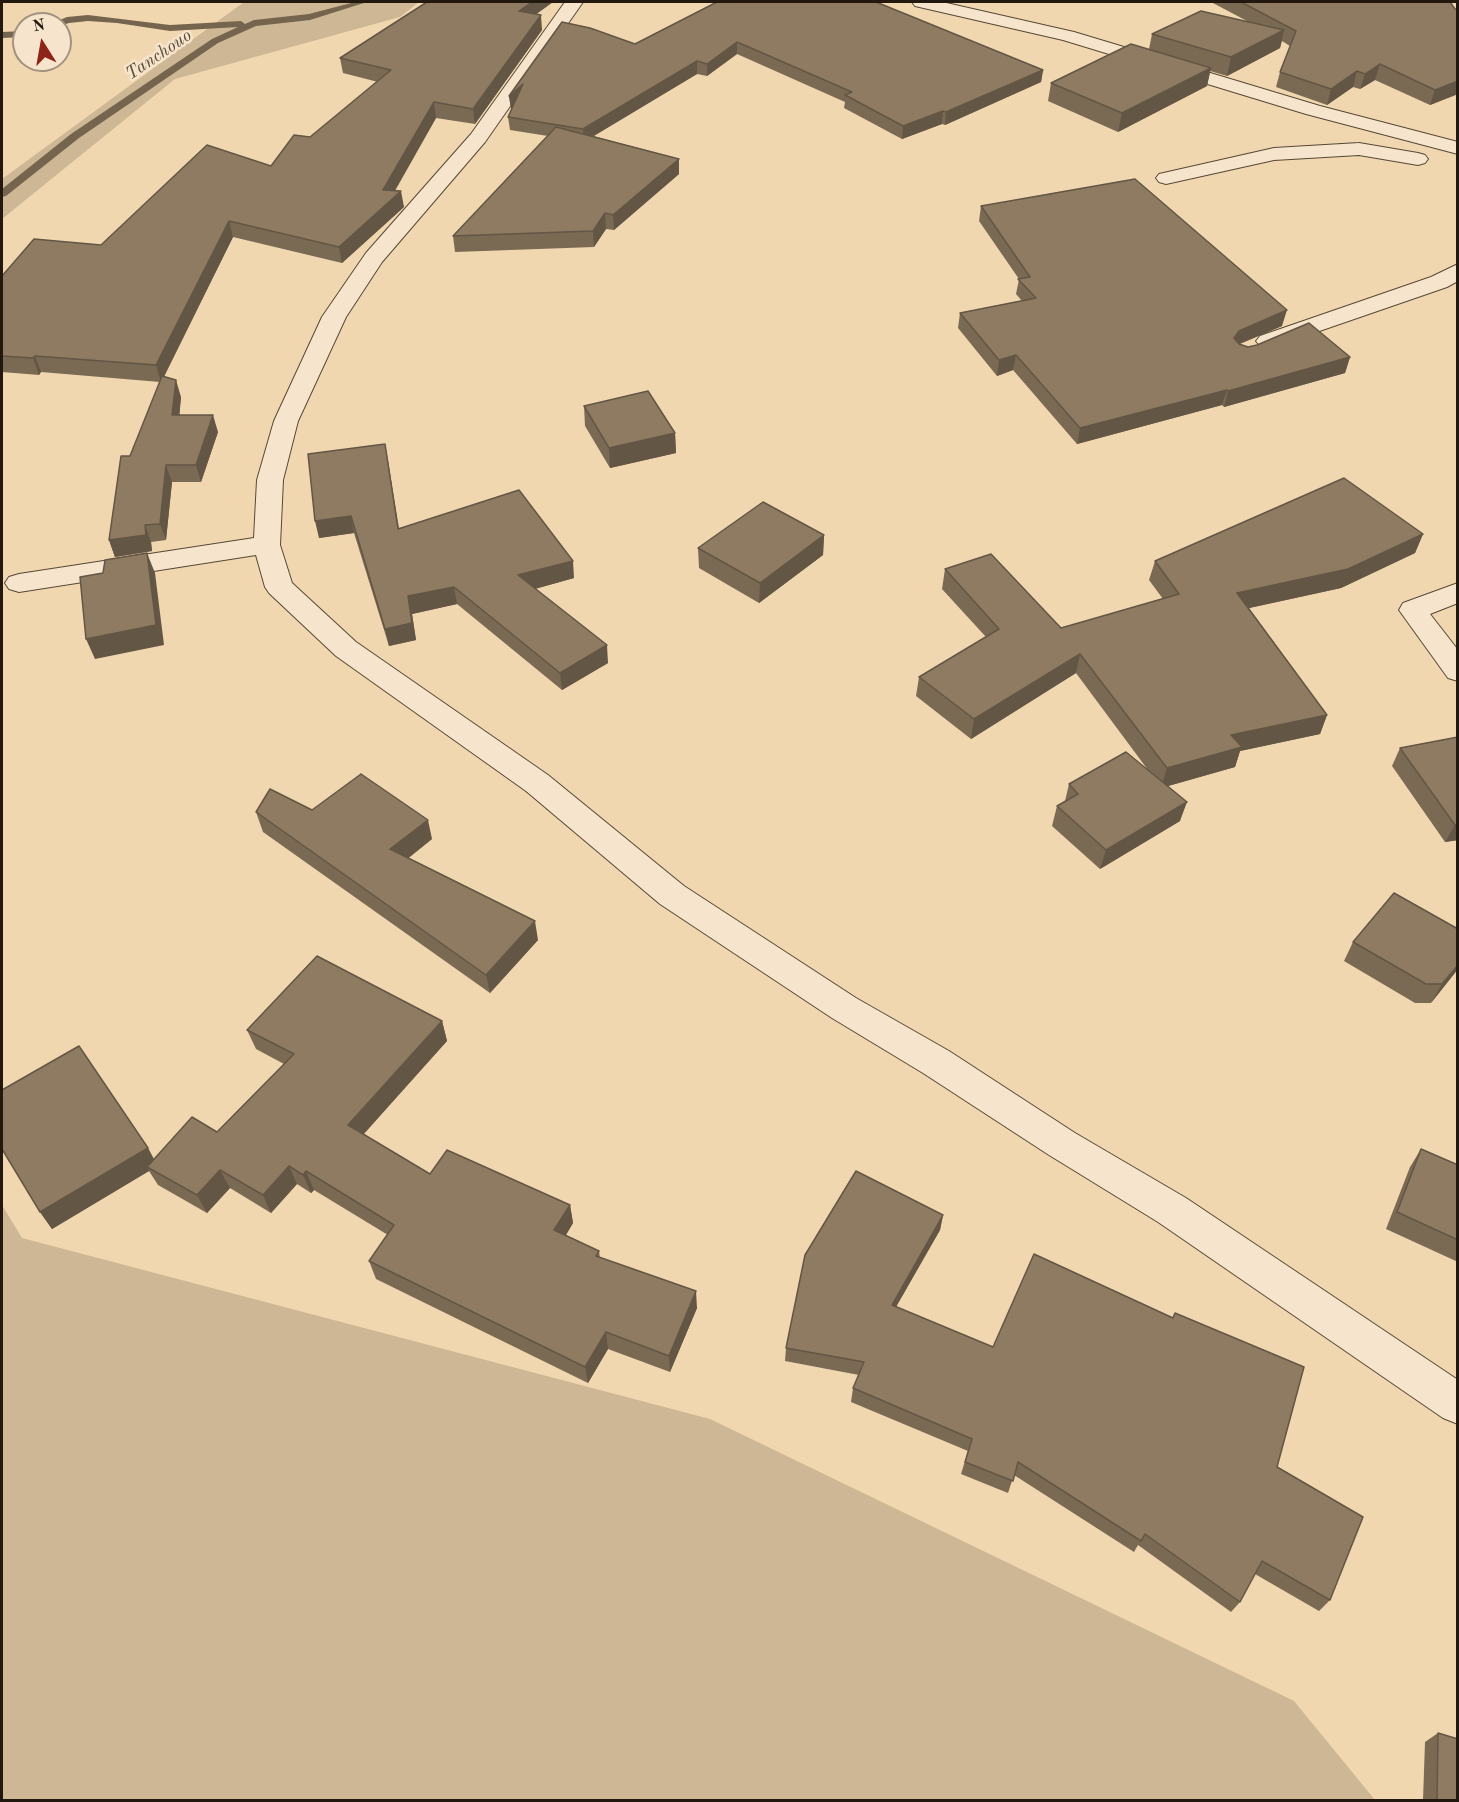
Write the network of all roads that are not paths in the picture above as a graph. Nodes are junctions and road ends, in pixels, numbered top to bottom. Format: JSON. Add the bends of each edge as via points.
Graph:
{"nodes":[{"id":1,"x":574,"y":2,"type":"edge"},
{"id":2,"x":921,"y":2,"type":"edge"},
{"id":3,"x":1451,"y":156,"type":"edge"},
{"id":4,"x":1166,"y":178,"type":"dead end"},
{"id":5,"x":1458,"y":271,"type":"edge"},
{"id":6,"x":1252,"y":349,"type":"edge"},
{"id":7,"x":267,"y":545,"type":"junction"},
{"id":8,"x":20,"y":583,"type":"dead end"},
{"id":9,"x":1458,"y":592,"type":"edge"},
{"id":10,"x":1458,"y":670,"type":"edge"},
{"id":11,"x":1458,"y":1404,"type":"edge"}],
"edges":[{"from":1,"to":7,"type":"street","via":[[478,138],[374,258],[333,317],[286,422],[270,480]]},
{"from":2,"to":3,"type":"street","via":[[1068,36]]},
{"from":3,"to":4,"type":"street","via":[[1409,156],[1359,148],[1274,154]]},
{"from":5,"to":6,"type":"street","via":[[1439,282],[1306,326]]},
{"from":7,"to":8,"type":"street"},
{"from":7,"to":11,"type":"street","via":[[279,587],[346,649],[537,783],[672,895],[818,992],[1172,1210]]},
{"from":9,"to":10,"type":"street","via":[[1413,610]]}]}
